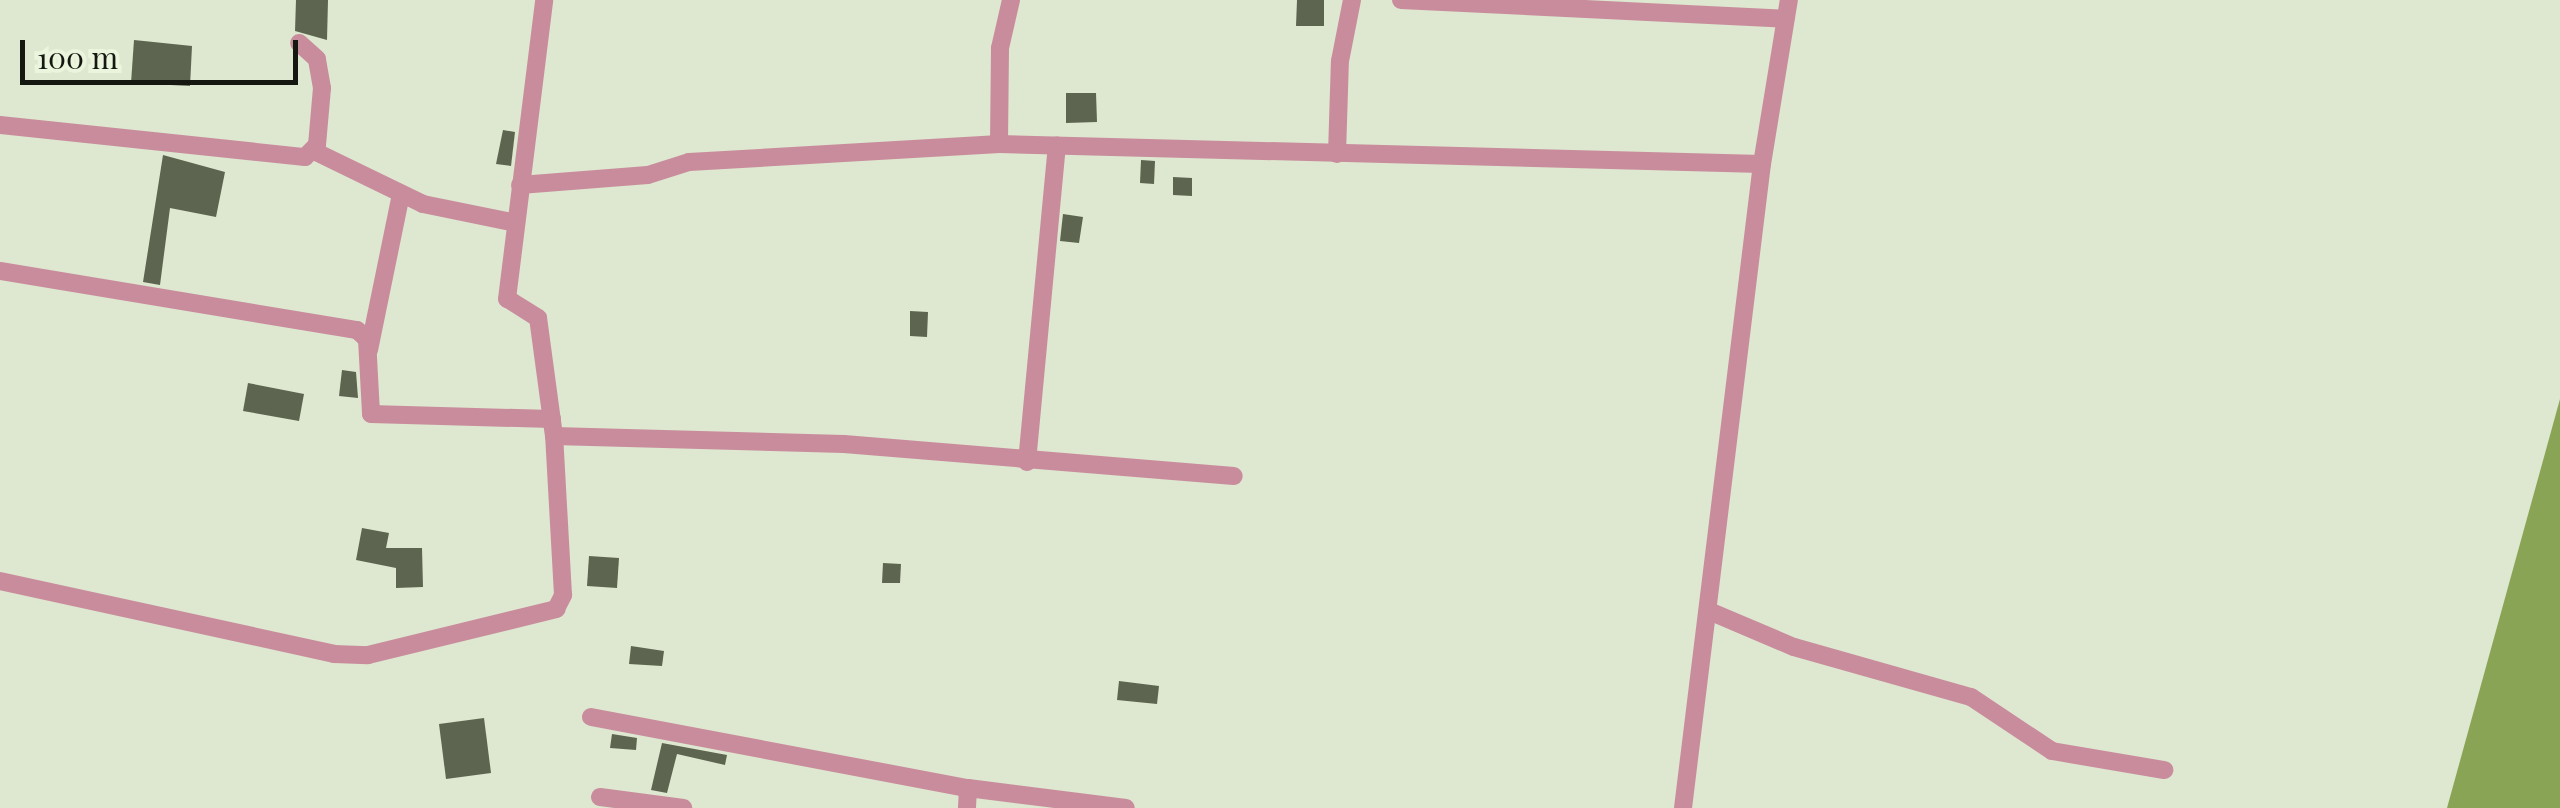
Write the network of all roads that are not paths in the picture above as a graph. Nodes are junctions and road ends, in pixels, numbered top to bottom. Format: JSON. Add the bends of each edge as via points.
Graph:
{"nodes":[{"id":1,"x":544,"y":0,"type":"edge"},
{"id":2,"x":1011,"y":0,"type":"edge"},
{"id":3,"x":1352,"y":0,"type":"edge"},
{"id":4,"x":1401,"y":0,"type":"edge"},
{"id":5,"x":1788,"y":9,"type":"edge"},
{"id":6,"x":299,"y":43,"type":"dead end"},
{"id":7,"x":0,"y":125,"type":"edge"},
{"id":8,"x":999,"y":144,"type":"junction"},
{"id":9,"x":1057,"y":145,"type":"junction"},
{"id":10,"x":314,"y":151,"type":"junction"},
{"id":11,"x":1336,"y":154,"type":"junction"},
{"id":12,"x":1762,"y":164,"type":"junction"},
{"id":13,"x":520,"y":185,"type":"junction"},
{"id":14,"x":402,"y":194,"type":"junction"},
{"id":15,"x":516,"y":223,"type":"junction"},
{"id":16,"x":0,"y":272,"type":"edge"},
{"id":17,"x":369,"y":350,"type":"junction"},
{"id":18,"x":553,"y":427,"type":"junction"},
{"id":19,"x":1027,"y":462,"type":"junction"},
{"id":20,"x":1234,"y":476,"type":"dead end"},
{"id":21,"x":0,"y":580,"type":"edge"},
{"id":22,"x":1709,"y":612,"type":"junction"},
{"id":23,"x":592,"y":717,"type":"dead end"},
{"id":24,"x":2164,"y":770,"type":"dead end"},
{"id":25,"x":968,"y":788,"type":"junction"},
{"id":26,"x":600,"y":797,"type":"dead end"},
{"id":27,"x":683,"y":808,"type":"edge"},
{"id":28,"x":967,"y":808,"type":"edge"},
{"id":29,"x":1126,"y":808,"type":"edge"},
{"id":30,"x":1683,"y":808,"type":"edge"}],
"edges":[{"from":1,"to":13,"type":"street"},
{"from":2,"to":8,"type":"street","via":[[1000,48]]},
{"from":3,"to":11,"type":"street","via":[[1340,61]]},
{"from":4,"to":5,"type":"street"},
{"from":5,"to":12,"type":"street"},
{"from":6,"to":10,"type":"street","via":[[321,72]]},
{"from":7,"to":10,"type":"street","via":[[304,157]]},
{"from":8,"to":9,"type":"street"},
{"from":8,"to":13,"type":"street","via":[[689,162],[648,176]]},
{"from":9,"to":11,"type":"street"},
{"from":9,"to":19,"type":"street"},
{"from":10,"to":14,"type":"street"},
{"from":11,"to":12,"type":"street"},
{"from":12,"to":22,"type":"street"},
{"from":13,"to":15,"type":"street"},
{"from":14,"to":15,"type":"street","via":[[446,211]]},
{"from":14,"to":17,"type":"street"},
{"from":15,"to":18,"type":"street","via":[[507,299],[537,314]]},
{"from":16,"to":17,"type":"street","via":[[351,328],[364,334]]},
{"from":17,"to":18,"type":"street","via":[[371,414]]},
{"from":18,"to":19,"type":"street"},
{"from":18,"to":21,"type":"street","via":[[563,595],[550,613],[368,655],[334,654]]},
{"from":19,"to":20,"type":"street"},
{"from":22,"to":24,"type":"street","via":[[1794,647],[1971,697],[2052,751]]},
{"from":22,"to":30,"type":"street"},
{"from":23,"to":25,"type":"street"},
{"from":25,"to":28,"type":"street"},
{"from":25,"to":29,"type":"street"},
{"from":26,"to":27,"type":"street"}]}
